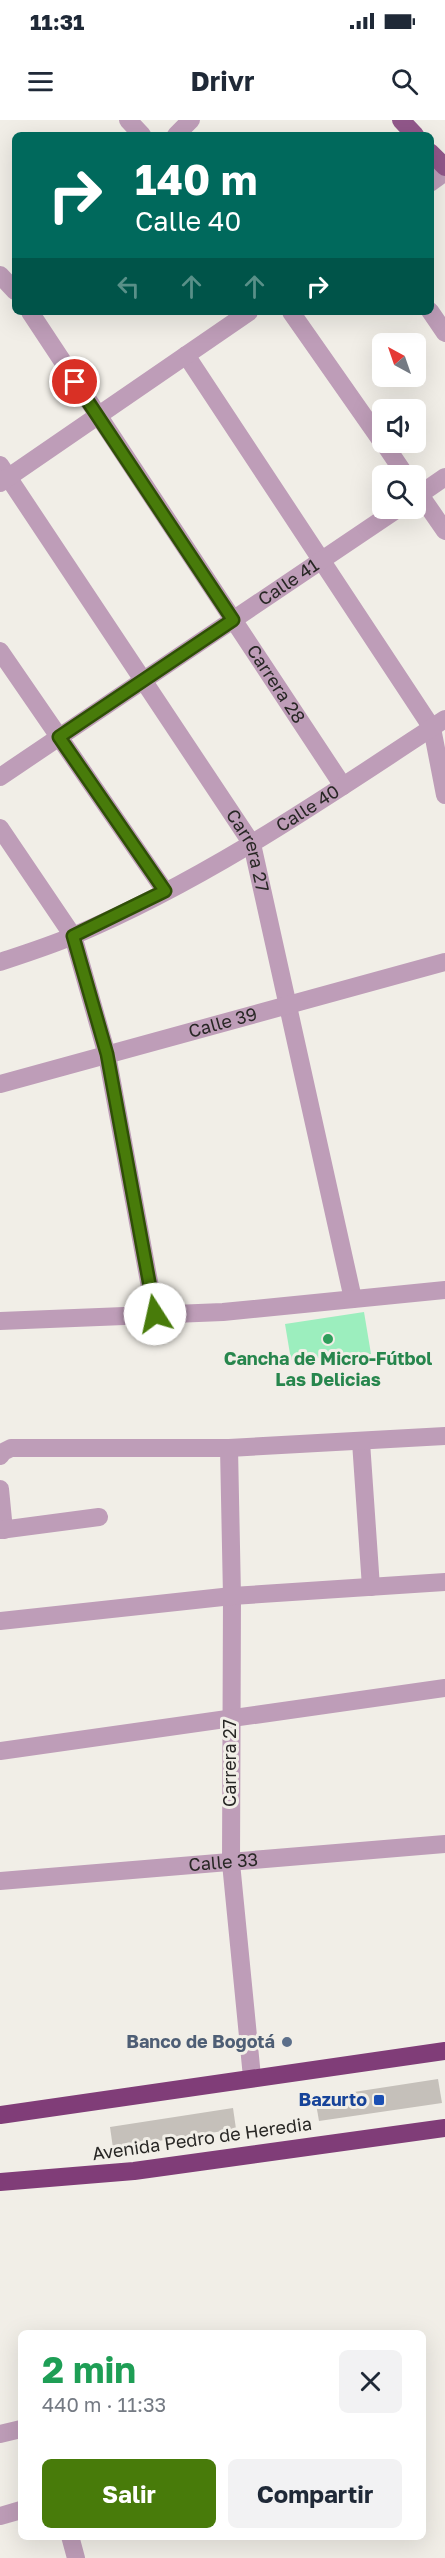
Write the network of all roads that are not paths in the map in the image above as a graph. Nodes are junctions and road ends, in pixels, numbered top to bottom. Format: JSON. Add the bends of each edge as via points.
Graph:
{"nodes":[{"id":1,"x":128,"y":120,"type":"edge"},
{"id":2,"x":191,"y":120,"type":"edge"},
{"id":3,"x":400,"y":120,"type":"edge"},
{"id":4,"x":139,"y":132,"type":"edge"},
{"id":5,"x":179,"y":132,"type":"edge"},
{"id":6,"x":412,"y":132,"type":"edge"},
{"id":7,"x":434,"y":156,"type":"edge"},
{"id":8,"x":445,"y":167,"type":"edge"},
{"id":9,"x":0,"y":275,"type":"edge"},
{"id":10,"x":12,"y":288,"type":"edge"},
{"id":11,"x":32,"y":315,"type":"edge"},
{"id":12,"x":245,"y":315,"type":"edge"},
{"id":13,"x":293,"y":315,"type":"edge"},
{"id":14,"x":433,"y":315,"type":"edge"},
{"id":15,"x":445,"y":333,"type":"edge"},
{"id":16,"x":186,"y":355,"type":"junction"},
{"id":17,"x":97,"y":416,"type":"junction"},
{"id":18,"x":372,"y":428,"type":"edge"},
{"id":19,"x":3,"y":475,"type":"edge"},
{"id":20,"x":445,"y":477,"type":"edge"},
{"id":21,"x":426,"y":489,"type":"edge"},
{"id":22,"x":426,"y":506,"type":"edge"},
{"id":23,"x":383,"y":519,"type":"edge"},
{"id":24,"x":445,"y":531,"type":"edge"},
{"id":25,"x":322,"y":560,"type":"junction"},
{"id":26,"x":233,"y":620,"type":"junction"},
{"id":27,"x":0,"y":651,"type":"edge"},
{"id":28,"x":144,"y":680,"type":"junction"},
{"id":29,"x":438,"y":723,"type":"edge"},
{"id":30,"x":59,"y":737,"type":"junction"},
{"id":31,"x":0,"y":777,"type":"edge"},
{"id":32,"x":343,"y":786,"type":"junction"},
{"id":33,"x":445,"y":795,"type":"edge"},
{"id":34,"x":0,"y":828,"type":"edge"},
{"id":35,"x":252,"y":844,"type":"junction"},
{"id":36,"x":165,"y":891,"type":"junction"},
{"id":37,"x":73,"y":936,"type":"junction"},
{"id":38,"x":0,"y":962,"type":"edge"},
{"id":39,"x":445,"y":962,"type":"edge"},
{"id":40,"x":287,"y":1005,"type":"junction"},
{"id":41,"x":107,"y":1054,"type":"junction"},
{"id":42,"x":0,"y":1084,"type":"edge"},
{"id":43,"x":445,"y":1290,"type":"edge"},
{"id":44,"x":353,"y":1299,"type":"junction"},
{"id":45,"x":155,"y":1314,"type":"junction"},
{"id":46,"x":0,"y":1321,"type":"edge"},
{"id":47,"x":445,"y":1436,"type":"edge"},
{"id":48,"x":361,"y":1442,"type":"junction"},
{"id":49,"x":229,"y":1448,"type":"junction"},
{"id":50,"x":0,"y":1456,"type":"edge"},
{"id":51,"x":0,"y":1489,"type":"edge"},
{"id":52,"x":99,"y":1517,"type":"dead end"},
{"id":53,"x":2,"y":1530,"type":"edge"},
{"id":54,"x":445,"y":1582,"type":"edge"},
{"id":55,"x":371,"y":1587,"type":"junction"},
{"id":56,"x":232,"y":1596,"type":"junction"},
{"id":57,"x":0,"y":1621,"type":"edge"},
{"id":58,"x":445,"y":1688,"type":"edge"},
{"id":59,"x":230,"y":1720,"type":"junction"},
{"id":60,"x":0,"y":1750,"type":"edge"},
{"id":61,"x":445,"y":1844,"type":"edge"},
{"id":62,"x":231,"y":1863,"type":"junction"},
{"id":63,"x":0,"y":1881,"type":"edge"},
{"id":64,"x":445,"y":2051,"type":"edge"},
{"id":65,"x":252,"y":2077,"type":"junction"},
{"id":66,"x":0,"y":2115,"type":"edge"},
{"id":67,"x":445,"y":2128,"type":"edge"},
{"id":68,"x":0,"y":2182,"type":"edge"},
{"id":69,"x":18,"y":2430,"type":"edge"},
{"id":70,"x":0,"y":2434,"type":"edge"},
{"id":71,"x":18,"y":2511,"type":"edge"},
{"id":72,"x":0,"y":2516,"type":"edge"},
{"id":73,"x":71,"y":2540,"type":"edge"},
{"id":74,"x":76,"y":2558,"type":"edge"}],
"edges":[{"from":1,"to":4,"type":"street"},
{"from":2,"to":5,"type":"street"},
{"from":3,"to":6,"type":"main road"},
{"from":7,"to":8,"type":"main road"},
{"from":9,"to":10,"type":"street"},
{"from":11,"to":17,"type":"street","name":"Carrera 28"},
{"from":12,"to":16,"type":"street"},
{"from":13,"to":18,"type":"street"},
{"from":14,"to":15,"type":"street"},
{"from":16,"to":17,"type":"street"},
{"from":16,"to":25,"type":"street"},
{"from":17,"to":19,"type":"street"},
{"from":17,"to":26,"type":"street","name":"Carrera 28"},
{"from":19,"to":28,"type":"street","name":"Carrera 27"},
{"from":20,"to":21,"type":"street"},
{"from":22,"to":24,"type":"street"},
{"from":23,"to":25,"type":"street","name":"Calle 41"},
{"from":25,"to":26,"type":"street","name":"Calle 41"},
{"from":25,"to":29,"type":"street"},
{"from":26,"to":28,"type":"street","name":"Calle 41"},
{"from":26,"to":32,"type":"street","name":"Carrera 28"},
{"from":27,"to":30,"type":"street"},
{"from":28,"to":30,"type":"street","name":"Calle 41"},
{"from":28,"to":35,"type":"street","name":"Carrera 27"},
{"from":29,"to":32,"type":"street","name":"Calle 40"},
{"from":29,"to":33,"type":"street"},
{"from":30,"to":31,"type":"street","name":"Calle 41"},
{"from":30,"to":36,"type":"street"},
{"from":32,"to":35,"type":"street","name":"Calle 40"},
{"from":34,"to":37,"type":"street"},
{"from":35,"to":36,"type":"street","name":"Calle 40"},
{"from":35,"to":40,"type":"street","name":"Carrera 27"},
{"from":36,"to":37,"type":"street","name":"Calle 40"},
{"from":37,"to":38,"type":"street","name":"Calle 40"},
{"from":37,"to":41,"type":"street"},
{"from":39,"to":40,"type":"street","name":"Calle 39"},
{"from":40,"to":41,"type":"street","name":"Calle 39"},
{"from":40,"to":44,"type":"street","name":"Carrera 27"},
{"from":41,"to":42,"type":"street","name":"Calle 39"},
{"from":41,"to":45,"type":"street"},
{"from":43,"to":44,"type":"street"},
{"from":44,"to":45,"type":"street","via":[[223,1312]]},
{"from":45,"to":46,"type":"street"},
{"from":47,"to":48,"type":"street"},
{"from":48,"to":49,"type":"street"},
{"from":48,"to":55,"type":"street"},
{"from":49,"to":50,"type":"street","via":[[10,1448]]},
{"from":49,"to":56,"type":"street","name":"Carrera 27"},
{"from":51,"to":53,"type":"street"},
{"from":52,"to":53,"type":"street"},
{"from":54,"to":55,"type":"street"},
{"from":55,"to":56,"type":"street"},
{"from":56,"to":57,"type":"street"},
{"from":56,"to":59,"type":"street","name":"Carrera 27"},
{"from":58,"to":59,"type":"street"},
{"from":59,"to":60,"type":"street"},
{"from":59,"to":62,"type":"street","name":"Carrera 27"},
{"from":61,"to":62,"type":"street","name":"Calle 33"},
{"from":62,"to":63,"type":"street","name":"Calle 33"},
{"from":62,"to":65,"type":"street","name":"Carrera 27"},
{"from":64,"to":65,"type":"highway"},
{"from":65,"to":66,"type":"highway"},
{"from":67,"to":68,"type":"highway","name":"Avenida Pedro de Heredia","via":[[134,2171]]},
{"from":69,"to":70,"type":"street"},
{"from":71,"to":72,"type":"street"},
{"from":73,"to":74,"type":"street"}]}
